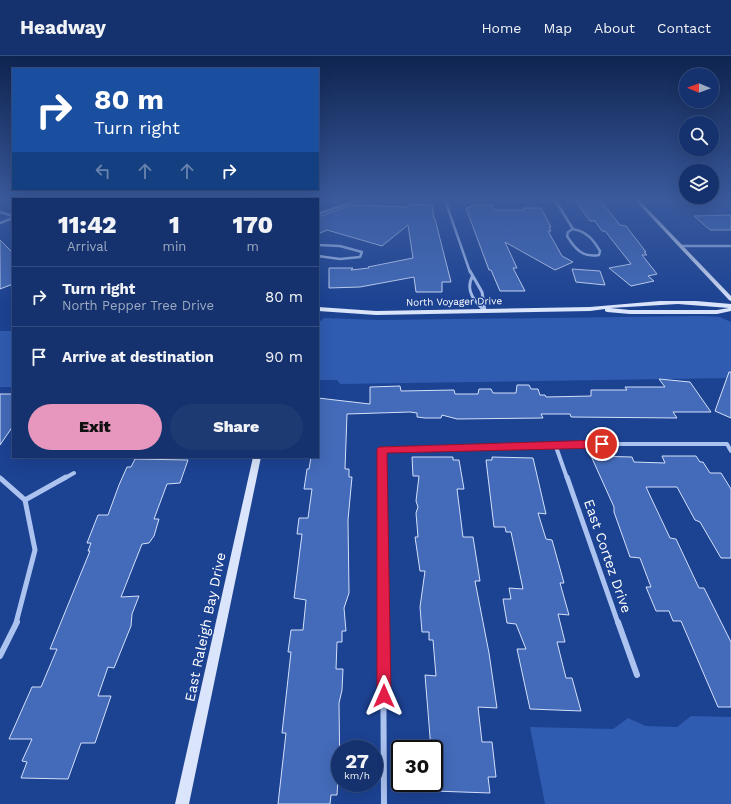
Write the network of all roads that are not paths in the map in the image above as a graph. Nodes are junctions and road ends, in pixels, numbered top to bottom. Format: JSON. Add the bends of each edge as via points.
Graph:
{"nodes":[{"id":1,"x":458,"y":235,"type":"edge"},
{"id":2,"x":567,"y":235,"type":"edge"},
{"id":3,"x":589,"y":235,"type":"edge"},
{"id":4,"x":670,"y":235,"type":"edge"},
{"id":5,"x":319,"y":245,"type":"edge"},
{"id":6,"x":681,"y":246,"type":"junction"},
{"id":7,"x":731,"y":246,"type":"edge"},
{"id":8,"x":319,"y":256,"type":"edge"},
{"id":9,"x":472,"y":277,"type":"junction"},
{"id":10,"x":731,"y":299,"type":"edge"},
{"id":11,"x":731,"y":308,"type":"edge"},
{"id":12,"x":319,"y":309,"type":"edge"},
{"id":13,"x":485,"y":311,"type":"junction"},
{"id":14,"x":555,"y":444,"type":"junction"},
{"id":15,"x":731,"y":451,"type":"edge"},
{"id":16,"x":257,"y":458,"type":"edge"},
{"id":17,"x":74,"y":473,"type":"dead end"},
{"id":18,"x":0,"y":478,"type":"edge"},
{"id":19,"x":25,"y":500,"type":"junction"},
{"id":20,"x":0,"y":656,"type":"edge"},
{"id":21,"x":637,"y":675,"type":"dead end"},
{"id":22,"x":182,"y":804,"type":"edge"},
{"id":23,"x":384,"y":804,"type":"edge"}],
"edges":[{"from":1,"to":9,"type":"street"},
{"from":2,"to":3,"type":"street","via":[[574,248],[582,254],[592,257],[599,255],[600,250]]},
{"from":4,"to":6,"type":"street"},
{"from":5,"to":8,"type":"street","via":[[335,244],[362,252],[360,257],[350,259]]},
{"from":6,"to":7,"type":"street"},
{"from":6,"to":10,"type":"street"},
{"from":9,"to":13,"type":"street","via":[[479,283],[485,299]]},
{"from":9,"to":13,"type":"street","via":[[468,283],[473,300]]},
{"from":11,"to":13,"type":"street","name":"North Voyager Drive","via":[[717,312],[630,312],[590,309]]},
{"from":12,"to":13,"type":"street","name":"North Voyager Drive","via":[[376,313]]},
{"from":14,"to":15,"type":"street","via":[[726,444]]},
{"from":14,"to":21,"type":"street","name":"East Cortez Drive"},
{"from":14,"to":23,"type":"street","via":[[382,449]]},
{"from":16,"to":22,"type":"street","name":"East Raleigh Bay Drive"},
{"from":17,"to":19,"type":"street"},
{"from":18,"to":19,"type":"street"},
{"from":19,"to":20,"type":"street","via":[[35,550],[16,624]]}]}
